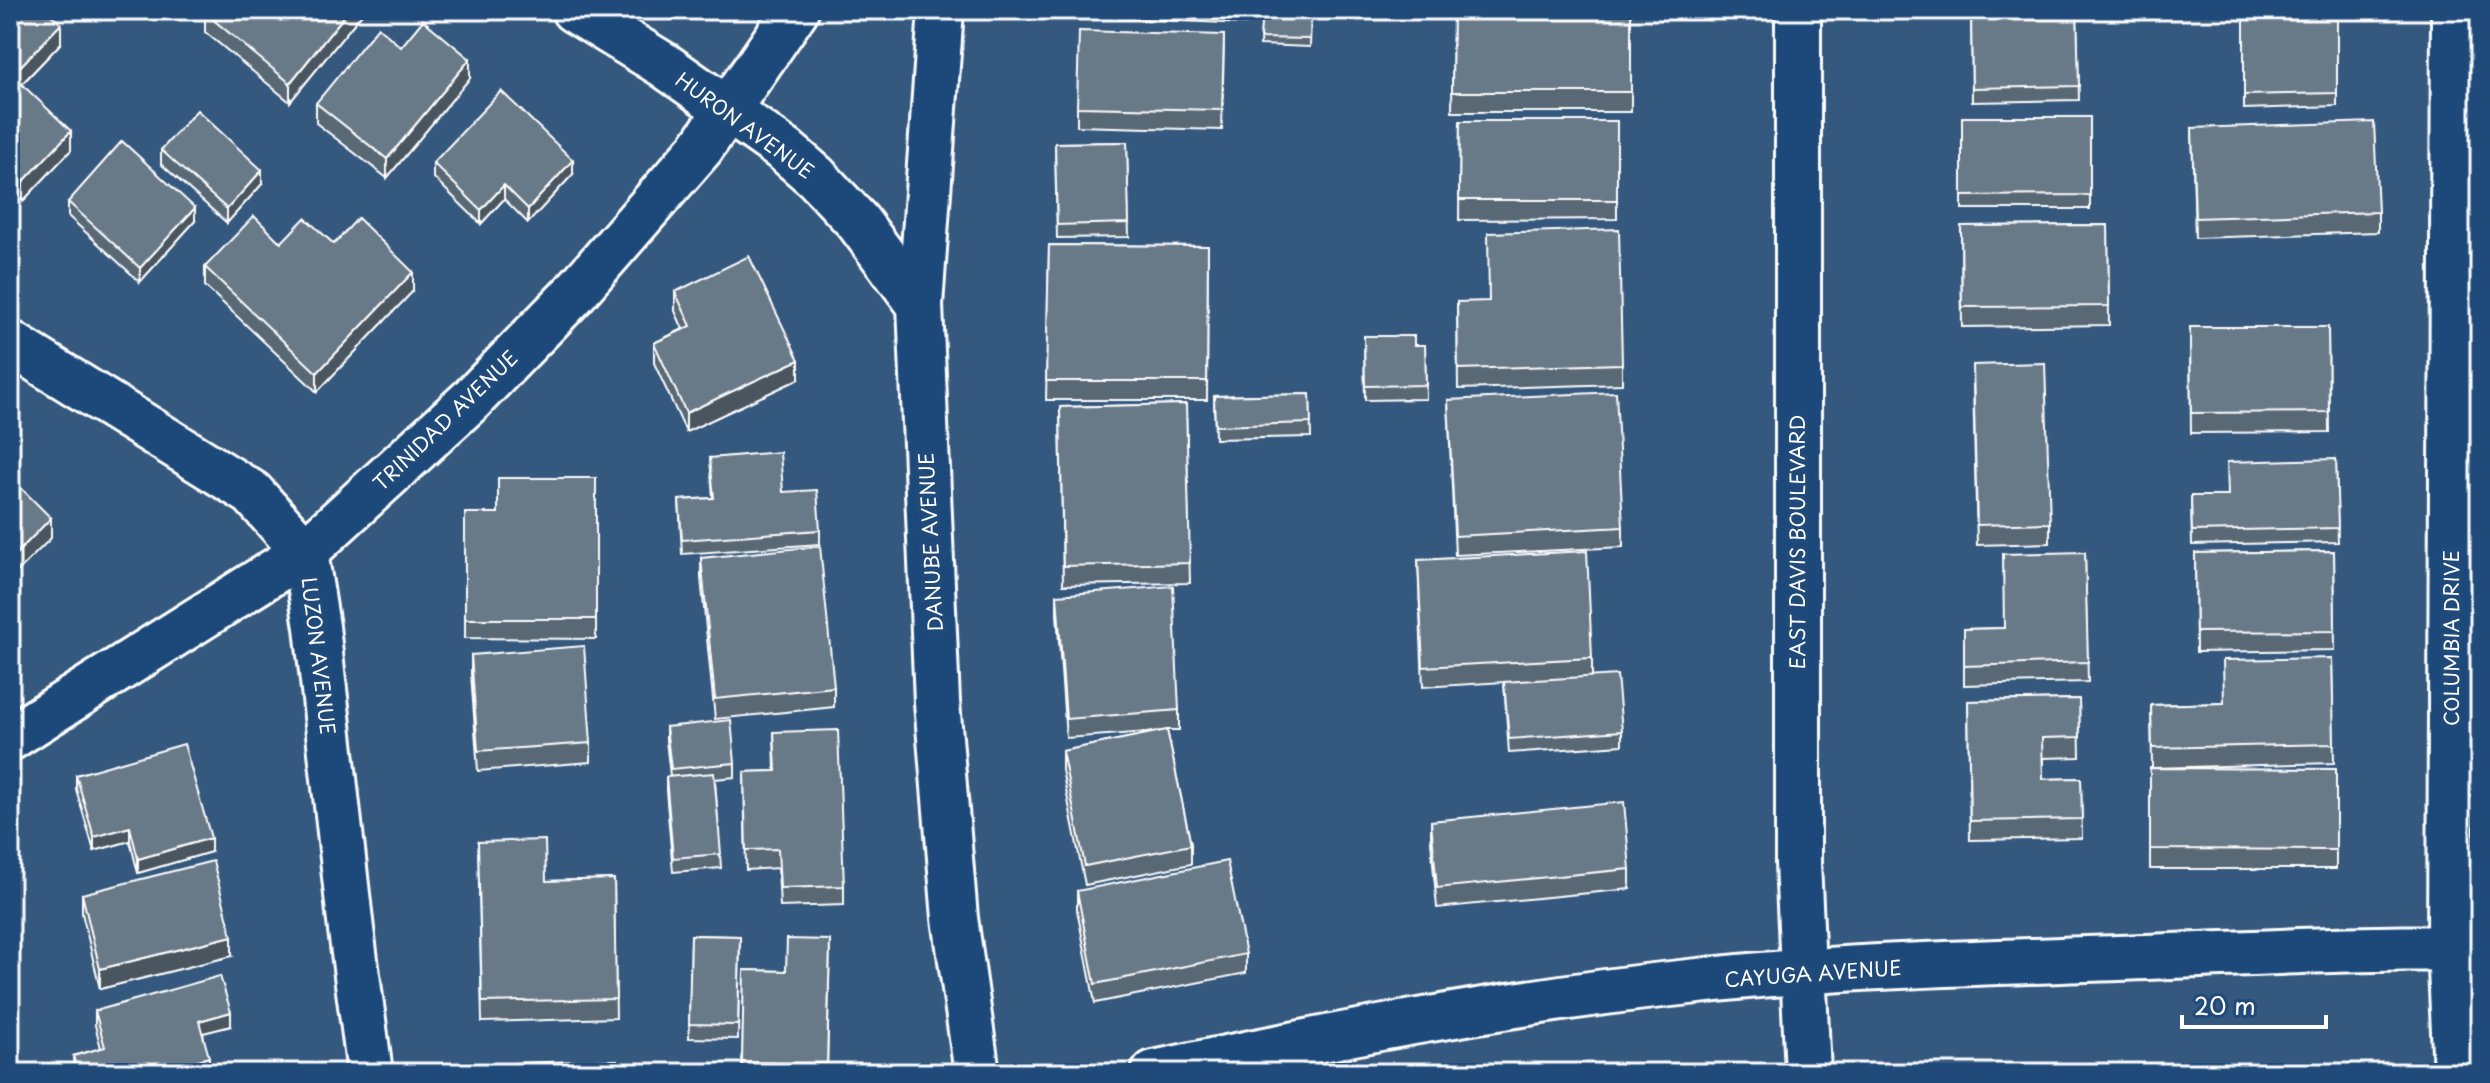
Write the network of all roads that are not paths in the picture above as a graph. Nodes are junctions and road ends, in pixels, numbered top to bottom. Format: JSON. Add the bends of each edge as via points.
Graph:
{"nodes":[{"id":1,"x":574,"y":10,"type":"edge"},
{"id":2,"x":796,"y":10,"type":"edge"},
{"id":3,"x":941,"y":10,"type":"edge"},
{"id":4,"x":1798,"y":10,"type":"edge"},
{"id":5,"x":2454,"y":10,"type":"edge"},
{"id":6,"x":727,"y":109,"type":"junction"},
{"id":7,"x":920,"y":305,"type":"junction"},
{"id":8,"x":10,"y":343,"type":"edge"},
{"id":9,"x":305,"y":552,"type":"junction"},
{"id":10,"x":10,"y":738,"type":"edge"},
{"id":11,"x":2465,"y":948,"type":"edge"},
{"id":12,"x":1802,"y":972,"type":"junction"},
{"id":13,"x":370,"y":1073,"type":"edge"},
{"id":14,"x":977,"y":1073,"type":"edge"},
{"id":15,"x":1154,"y":1073,"type":"edge"},
{"id":16,"x":1808,"y":1073,"type":"edge"},
{"id":17,"x":2456,"y":1073,"type":"edge"}],
"edges":[{"from":1,"to":6,"type":"street","name":"HURON AVENUE"},
{"from":2,"to":6,"type":"street","name":"TRINIDAD AVENUE"},
{"from":3,"to":7,"type":"street","name":"DANUBE AVENUE"},
{"from":4,"to":12,"type":"street","name":"EAST DAVIS BOULEVARD"},
{"from":5,"to":11,"type":"street","name":"COLUMBIA DRIVE"},
{"from":6,"to":7,"type":"street","name":"HURON AVENUE","via":[[816,177],[858,222]]},
{"from":6,"to":9,"type":"street","name":"TRINIDAD AVENUE","via":[[701,148],[572,296],[472,399]]},
{"from":7,"to":14,"type":"street","name":"DANUBE AVENUE","via":[[937,702],[955,918]]},
{"from":8,"to":9,"type":"street","name":"LUZON AVENUE","via":[[252,493]]},
{"from":9,"to":10,"type":"street","name":"TRINIDAD AVENUE"},
{"from":9,"to":13,"type":"street","name":"LUZON AVENUE"},
{"from":11,"to":12,"type":"street","name":"CAYUGA AVENUE"},
{"from":11,"to":17,"type":"street","name":"COLUMBIA DRIVE"},
{"from":12,"to":15,"type":"street","name":"CAYUGA AVENUE","via":[[1483,1011]]},
{"from":12,"to":16,"type":"street","name":"EAST DAVIS BOULEVARD"}]}
